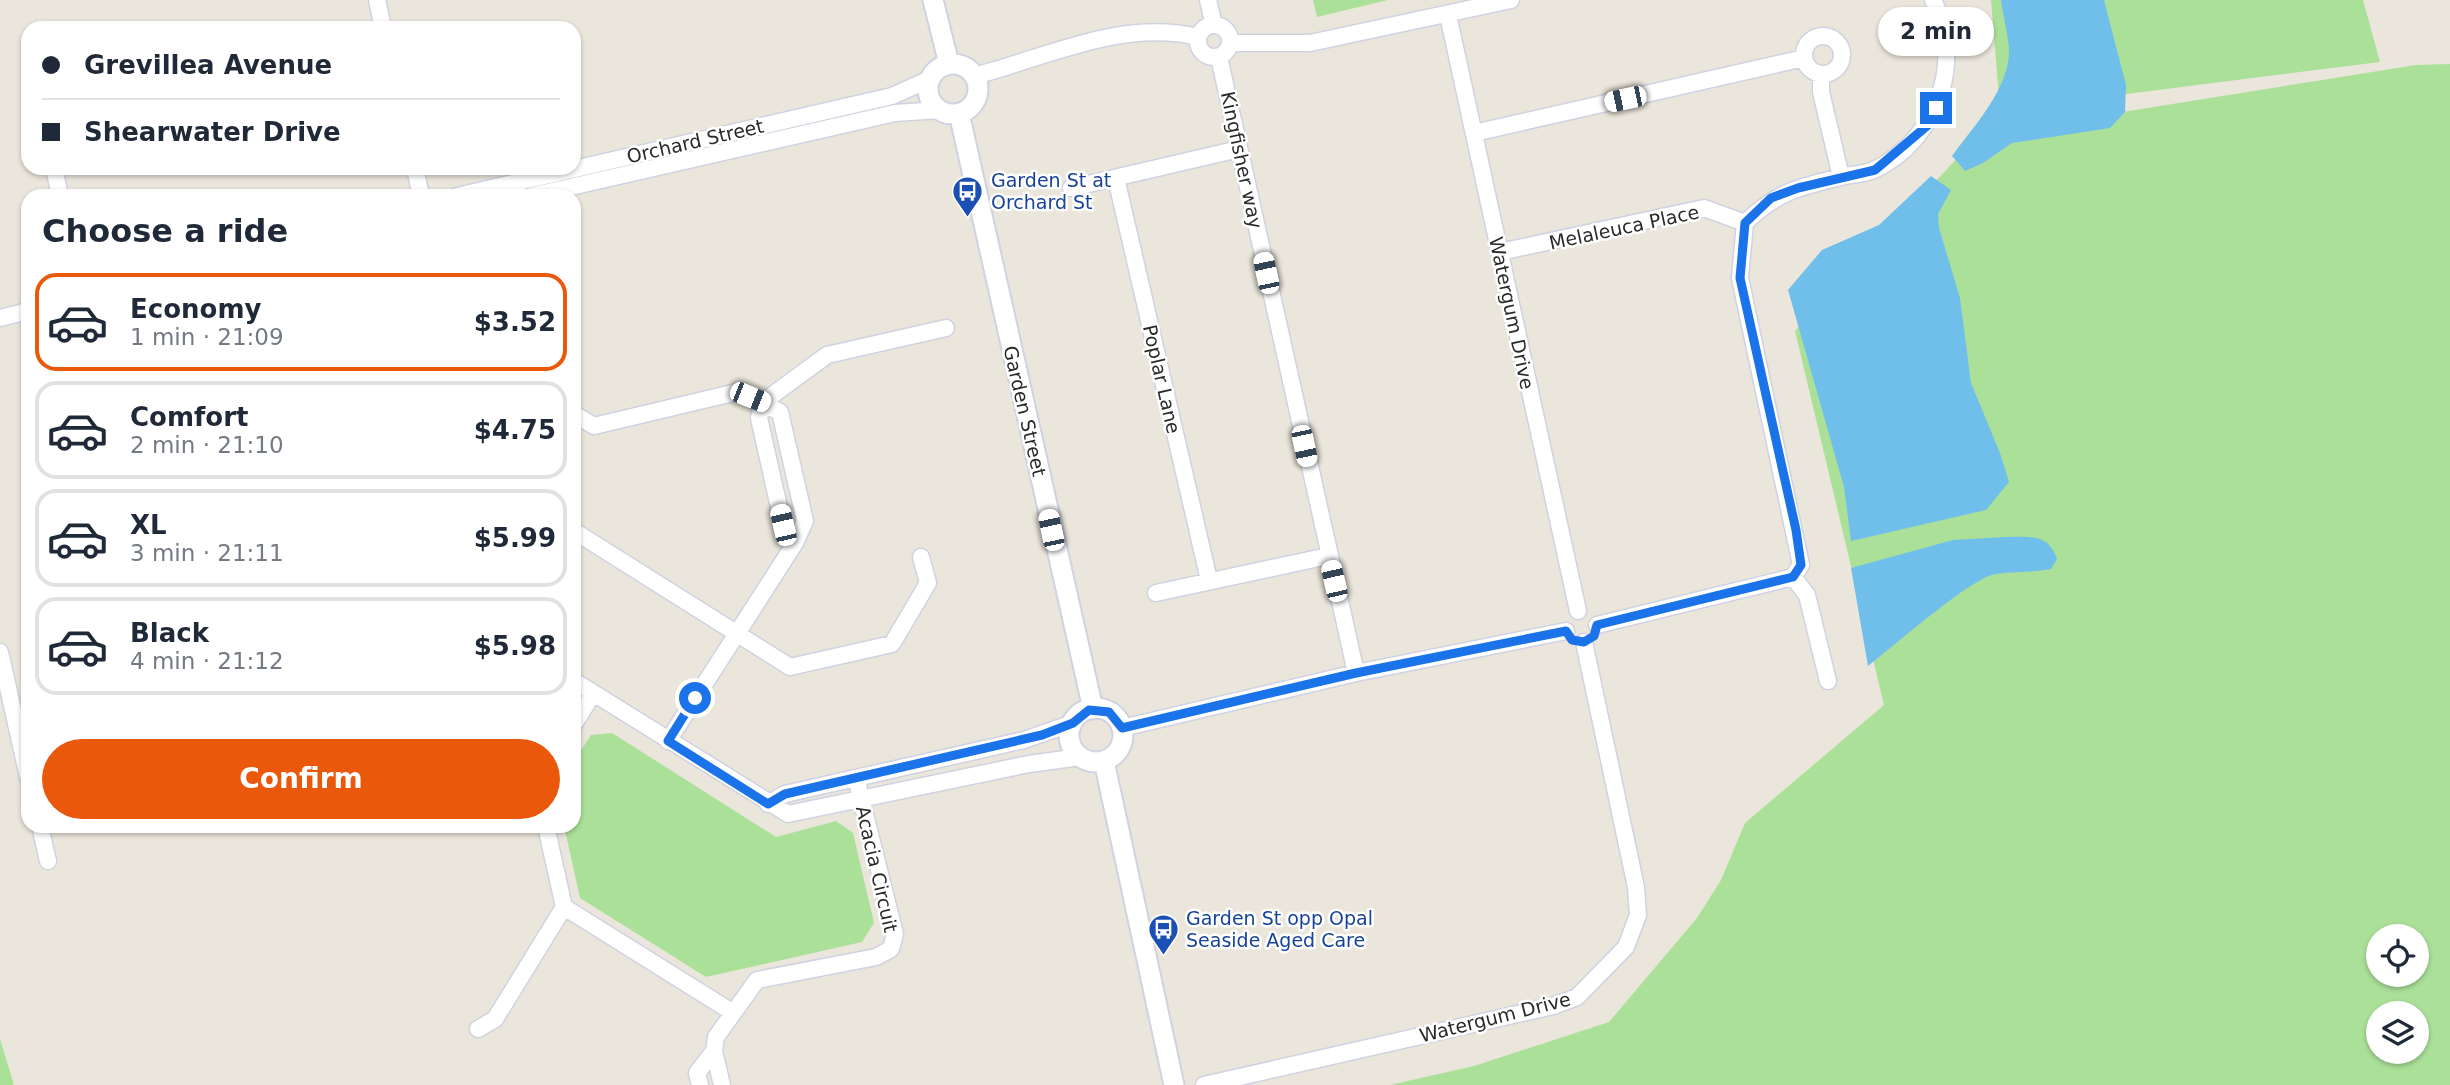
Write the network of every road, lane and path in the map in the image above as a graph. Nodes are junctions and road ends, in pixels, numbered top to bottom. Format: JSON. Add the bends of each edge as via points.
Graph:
{"nodes":[{"id":1,"x":377,"y":0,"type":"edge"},
{"id":2,"x":933,"y":0,"type":"edge"},
{"id":3,"x":1208,"y":0,"type":"edge"},
{"id":4,"x":1511,"y":0,"type":"edge"},
{"id":5,"x":1933,"y":0,"type":"edge"},
{"id":6,"x":1448,"y":15,"type":"junction"},
{"id":7,"x":382,"y":21,"type":"edge"},
{"id":8,"x":1214,"y":25,"type":"junction"},
{"id":9,"x":1198,"y":37,"type":"junction"},
{"id":10,"x":1231,"y":43,"type":"junction"},
{"id":11,"x":1219,"y":57,"type":"junction"},
{"id":12,"x":1804,"y":58,"type":"junction"},
{"id":13,"x":949,"y":64,"type":"junction"},
{"id":14,"x":1821,"y":74,"type":"junction"},
{"id":15,"x":974,"y":76,"type":"junction"},
{"id":16,"x":930,"y":79,"type":"junction"},
{"id":17,"x":949,"y":111,"type":"junction"},
{"id":18,"x":1474,"y":133,"type":"junction"},
{"id":19,"x":1239,"y":149,"type":"junction"},
{"id":20,"x":581,"y":167,"type":"edge"},
{"id":21,"x":548,"y":175,"type":"edge"},
{"id":22,"x":1840,"y":177,"type":"junction"},
{"id":23,"x":1116,"y":178,"type":"junction"},
{"id":24,"x":1071,"y":188,"type":"dead end"},
{"id":25,"x":487,"y":189,"type":"edge"},
{"id":26,"x":562,"y":189,"type":"edge"},
{"id":27,"x":1745,"y":223,"type":"junction"},
{"id":28,"x":1500,"y":252,"type":"junction"},
{"id":29,"x":21,"y":313,"type":"edge"},
{"id":30,"x":0,"y":318,"type":"edge"},
{"id":31,"x":946,"y":328,"type":"dead end"},
{"id":32,"x":763,"y":402,"type":"junction"},
{"id":33,"x":581,"y":418,"type":"edge"},
{"id":34,"x":581,"y":535,"type":"edge"},
{"id":35,"x":1328,"y":556,"type":"junction"},
{"id":36,"x":921,"y":557,"type":"dead end"},
{"id":37,"x":1793,"y":577,"type":"junction"},
{"id":38,"x":1209,"y":580,"type":"junction"},
{"id":39,"x":1156,"y":593,"type":"dead end"},
{"id":40,"x":1578,"y":611,"type":"junction"},
{"id":41,"x":1597,"y":625,"type":"junction"},
{"id":42,"x":1566,"y":631,"type":"junction"},
{"id":43,"x":736,"y":634,"type":"junction"},
{"id":44,"x":1584,"y":642,"type":"junction"},
{"id":45,"x":0,"y":652,"type":"edge"},
{"id":46,"x":1356,"y":673,"type":"junction"},
{"id":47,"x":1828,"y":681,"type":"dead end"},
{"id":48,"x":581,"y":686,"type":"edge"},
{"id":49,"x":593,"y":694,"type":"junction"},
{"id":50,"x":1093,"y":709,"type":"junction"},
{"id":51,"x":581,"y":713,"type":"edge"},
{"id":52,"x":1073,"y":723,"type":"junction"},
{"id":53,"x":1122,"y":728,"type":"junction"},
{"id":54,"x":668,"y":741,"type":"junction"},
{"id":55,"x":21,"y":746,"type":"edge"},
{"id":56,"x":1080,"y":757,"type":"junction"},
{"id":57,"x":1104,"y":761,"type":"junction"},
{"id":58,"x":856,"y":778,"type":"junction"},
{"id":59,"x":862,"y":801,"type":"junction"},
{"id":60,"x":768,"y":804,"type":"junction"},
{"id":61,"x":42,"y":833,"type":"edge"},
{"id":62,"x":548,"y":833,"type":"edge"},
{"id":63,"x":48,"y":861,"type":"dead end"},
{"id":64,"x":564,"y":907,"type":"junction"},
{"id":65,"x":732,"y":1012,"type":"junction"},
{"id":66,"x":478,"y":1029,"type":"dead end"},
{"id":67,"x":715,"y":1044,"type":"junction"},
{"id":68,"x":699,"y":1085,"type":"edge"},
{"id":69,"x":722,"y":1085,"type":"edge"},
{"id":70,"x":1174,"y":1085,"type":"edge"},
{"id":71,"x":1204,"y":1085,"type":"edge"}],
"edges":[{"from":1,"to":7,"type":"street"},
{"from":2,"to":13,"type":"street"},
{"from":3,"to":8,"type":"street"},
{"from":4,"to":6,"type":"street"},
{"from":5,"to":22,"type":"street","via":[[1942,18],[1946,57],[1943,91],[1928,125],[1875,170]]},
{"from":6,"to":10,"type":"street","via":[[1310,43]]},
{"from":6,"to":18,"type":"street","name":"Watergum Drive"},
{"from":8,"to":9,"type":"street","via":[[1204,28]]},
{"from":8,"to":10,"type":"street","via":[[1227,30]]},
{"from":9,"to":11,"type":"street","via":[[1201,51]]},
{"from":9,"to":15,"type":"street","via":[[1159,30],[1129,33]]},
{"from":10,"to":11,"type":"street"},
{"from":11,"to":19,"type":"street","name":"Kingfisher way"},
{"from":12,"to":14,"type":"street","via":[[1811,70]]},
{"from":12,"to":14,"type":"street","via":[[1807,45],[1818,37],[1837,43],[1840,62],[1831,72]]},
{"from":12,"to":18,"type":"street"},
{"from":13,"to":15,"type":"street","via":[[964,66]]},
{"from":13,"to":16,"type":"street"},
{"from":14,"to":22,"type":"street"},
{"from":15,"to":17,"type":"street","via":[[978,86],[975,101]]},
{"from":16,"to":17,"type":"street","via":[[928,94]]},
{"from":16,"to":20,"type":"street","name":"Orchard Street","via":[[892,96]]},
{"from":17,"to":26,"type":"street","name":"Orchard Street","via":[[895,113]]},
{"from":17,"to":50,"type":"street","name":"Garden Street"},
{"from":18,"to":28,"type":"street","name":"Watergum Drive"},
{"from":19,"to":23,"type":"street"},
{"from":19,"to":35,"type":"street","name":"Kingfisher way"},
{"from":21,"to":25,"type":"street","name":"Orchard Street"},
{"from":22,"to":27,"type":"street","via":[[1771,198]]},
{"from":23,"to":24,"type":"street"},
{"from":23,"to":38,"type":"street","name":"Poplar Lane"},
{"from":27,"to":28,"type":"street","name":"Melaleuca Place","via":[[1704,208]]},
{"from":27,"to":37,"type":"street","via":[[1740,278],[1796,530],[1801,565]]},
{"from":28,"to":40,"type":"street","name":"Watergum Drive"},
{"from":29,"to":30,"type":"street"},
{"from":31,"to":32,"type":"street","via":[[827,355]]},
{"from":32,"to":33,"type":"street","via":[[737,392],[594,426]]},
{"from":32,"to":43,"type":"street","via":[[759,418],[783,525],[794,543]]},
{"from":34,"to":43,"type":"street"},
{"from":35,"to":38,"type":"street"},
{"from":35,"to":46,"type":"street","name":"Kingfisher way"},
{"from":36,"to":43,"type":"street","via":[[928,583],[892,644],[790,667]]},
{"from":37,"to":41,"type":"street"},
{"from":37,"to":47,"type":"street","via":[[1807,595]]},
{"from":38,"to":39,"type":"street"},
{"from":40,"to":41,"type":"street","via":[[1590,614]]},
{"from":40,"to":42,"type":"street","via":[[1567,618]]},
{"from":41,"to":44,"type":"street","via":[[1594,636]]},
{"from":42,"to":44,"type":"street","via":[[1572,640]]},
{"from":42,"to":46,"type":"street"},
{"from":43,"to":54,"type":"street"},
{"from":44,"to":71,"type":"street","name":"Watergum Drive","via":[[1636,887],[1638,915],[1626,947],[1577,997],[1553,1006]]},
{"from":45,"to":55,"type":"street"},
{"from":46,"to":53,"type":"street"},
{"from":48,"to":49,"type":"street"},
{"from":49,"to":51,"type":"street"},
{"from":49,"to":54,"type":"street"},
{"from":50,"to":52,"type":"street","via":[[1081,713]]},
{"from":50,"to":53,"type":"street","via":[[1109,712]]},
{"from":52,"to":56,"type":"street","via":[[1070,739]]},
{"from":52,"to":58,"type":"street","via":[[1024,740]]},
{"from":53,"to":57,"type":"street","via":[[1120,748]]},
{"from":54,"to":60,"type":"street"},
{"from":56,"to":57,"type":"street"},
{"from":56,"to":59,"type":"street"},
{"from":57,"to":70,"type":"street"},
{"from":58,"to":59,"type":"street","name":"Acacia Circuit"},
{"from":58,"to":60,"type":"street","via":[[785,794]]},
{"from":59,"to":60,"type":"street","via":[[788,814]]},
{"from":59,"to":65,"type":"street","name":"Acacia Circuit","via":[[895,934],[891,948],[876,957],[757,979]]},
{"from":61,"to":63,"type":"street"},
{"from":62,"to":64,"type":"street"},
{"from":64,"to":65,"type":"street"},
{"from":64,"to":66,"type":"street","via":[[495,1019]]},
{"from":65,"to":67,"type":"street","name":"Acacia Circuit"},
{"from":67,"to":68,"type":"street","name":"Acacia Circuit","via":[[697,1073]]},
{"from":67,"to":69,"type":"street"}]}
